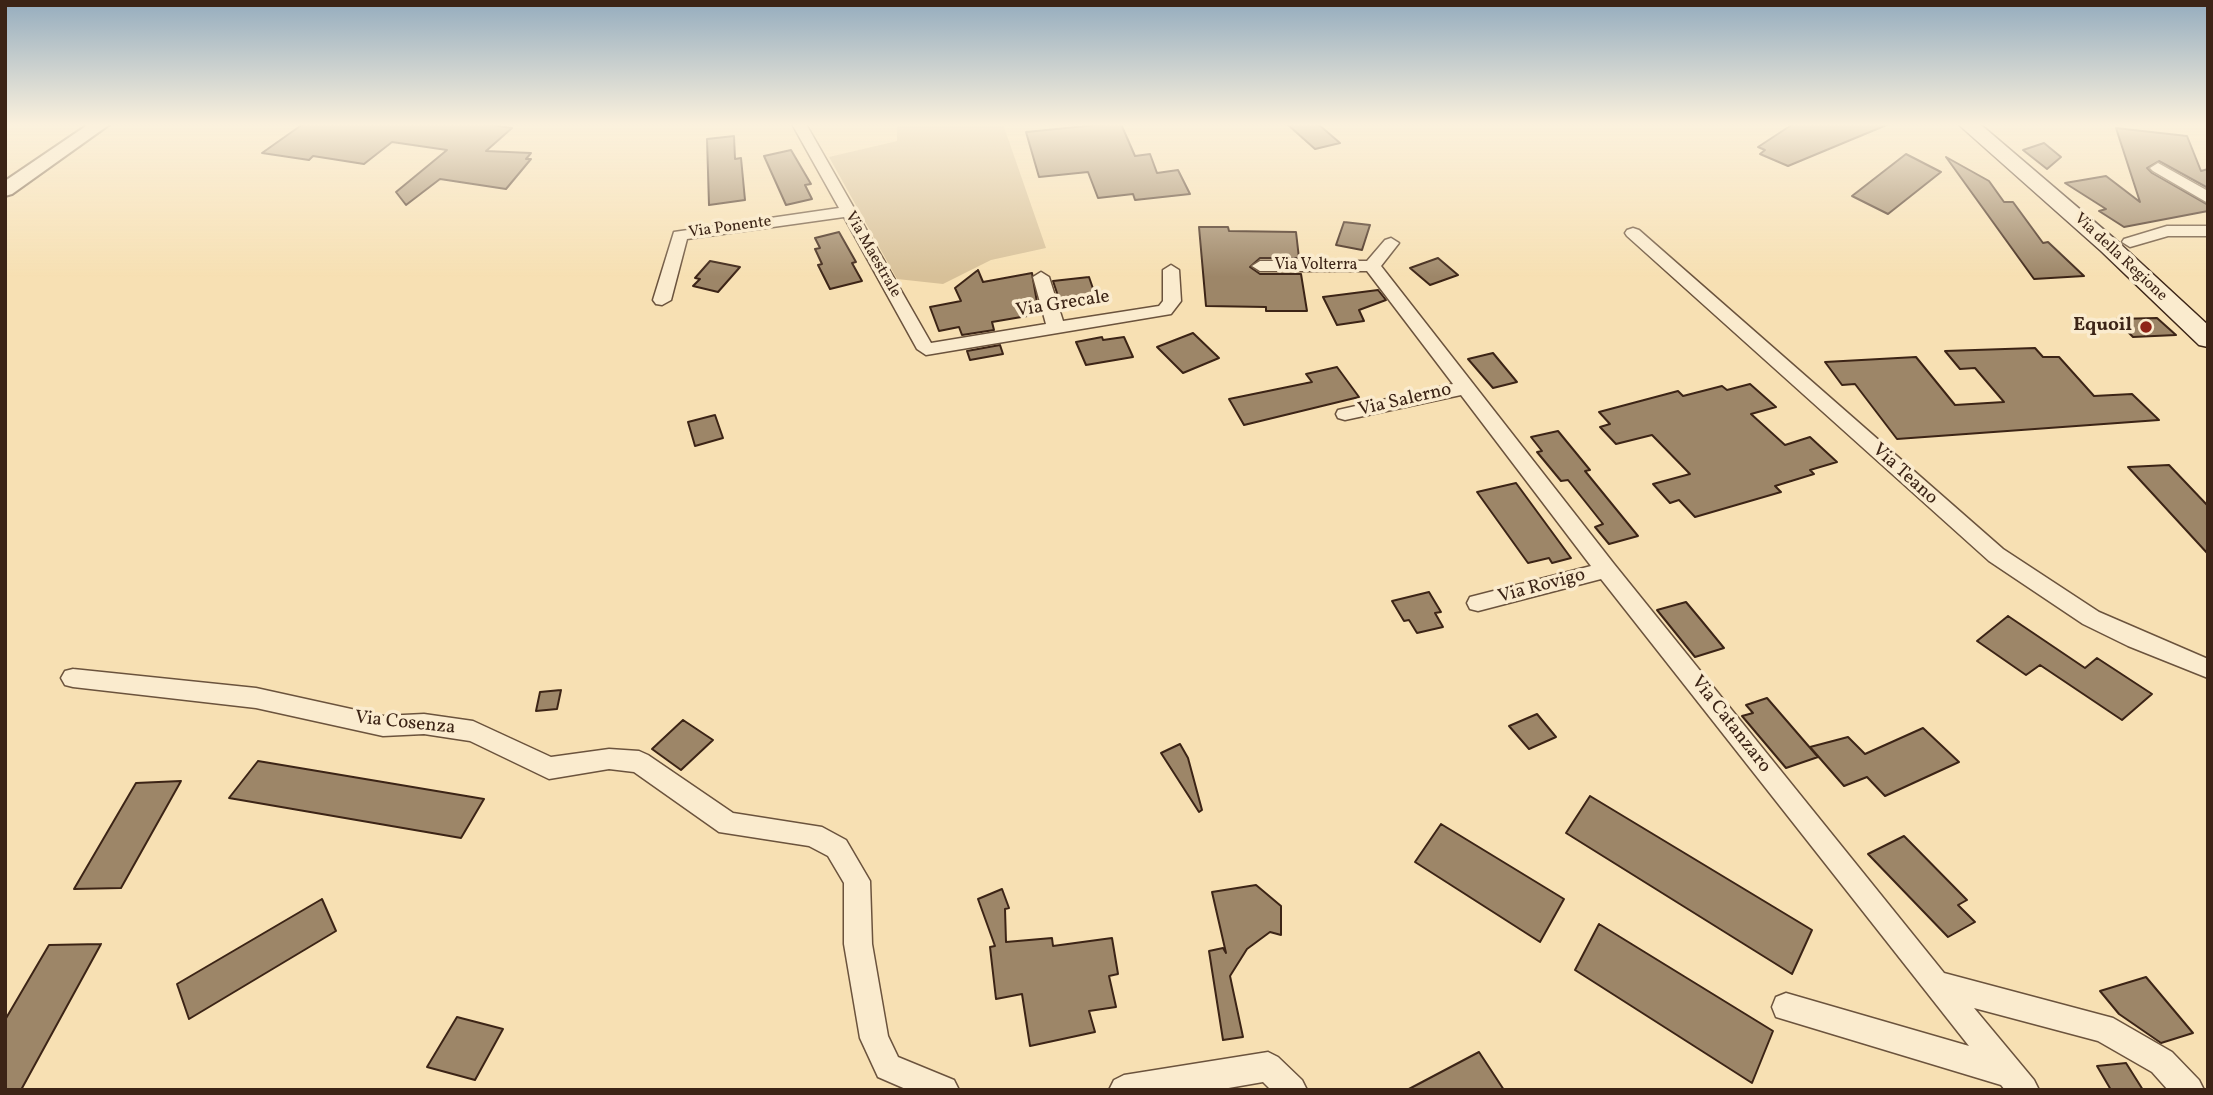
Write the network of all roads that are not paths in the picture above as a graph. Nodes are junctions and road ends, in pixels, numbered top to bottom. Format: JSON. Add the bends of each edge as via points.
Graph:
{"nodes":[{"id":1,"x":26,"y":175,"type":"edge"},
{"id":2,"x":827,"y":175,"type":"edge"},
{"id":3,"x":2027,"y":175,"type":"edge"},
{"id":4,"x":2170,"y":175,"type":"edge"},
{"id":5,"x":5,"y":190,"type":"edge"},
{"id":6,"x":2208,"y":198,"type":"edge"},
{"id":7,"x":847,"y":212,"type":"junction"},
{"id":8,"x":2208,"y":231,"type":"edge"},
{"id":9,"x":1633,"y":233,"type":"dead end"},
{"id":10,"x":2130,"y":242,"type":"dead end"},
{"id":11,"x":1391,"y":243,"type":"dead end"},
{"id":12,"x":1260,"y":266,"type":"dead end"},
{"id":13,"x":1372,"y":266,"type":"junction"},
{"id":14,"x":1171,"y":270,"type":"dead end"},
{"id":15,"x":1041,"y":277,"type":"dead end"},
{"id":16,"x":662,"y":300,"type":"dead end"},
{"id":17,"x":1056,"y":328,"type":"junction"},
{"id":18,"x":2208,"y":339,"type":"edge"},
{"id":19,"x":926,"y":349,"type":"joint"},
{"id":20,"x":1464,"y":388,"type":"junction"},
{"id":21,"x":1345,"y":414,"type":"dead end"},
{"id":22,"x":1606,"y":570,"type":"junction"},
{"id":23,"x":1478,"y":603,"type":"dead end"},
{"id":24,"x":2208,"y":669,"type":"edge"},
{"id":25,"x":73,"y":678,"type":"dead end"},
{"id":26,"x":1937,"y":985,"type":"junction"},
{"id":27,"x":1786,"y":1007,"type":"dead end"},
{"id":28,"x":2017,"y":1081,"type":"edge"},
{"id":29,"x":944,"y":1090,"type":"edge"},
{"id":30,"x":1124,"y":1090,"type":"edge"},
{"id":31,"x":1292,"y":1090,"type":"edge"},
{"id":32,"x":2189,"y":1090,"type":"edge"}],
"edges":[{"from":1,"to":5,"type":"street"},
{"from":2,"to":7,"type":"street","name":"Via Maestrale"},
{"from":3,"to":18,"type":"main road","name":"Via della Regione"},
{"from":4,"to":6,"type":"street"},
{"from":7,"to":16,"type":"street","name":"Via Ponente","via":[[680,235]]},
{"from":7,"to":19,"type":"street","name":"Via Maestrale"},
{"from":8,"to":10,"type":"street","via":[[2167,231]]},
{"from":9,"to":24,"type":"street","name":"Via Teano","via":[[1996,555],[2091,618]]},
{"from":11,"to":13,"type":"street"},
{"from":12,"to":13,"type":"street","name":"Via Volterra"},
{"from":13,"to":20,"type":"street","name":"Via Catanzaro"},
{"from":14,"to":17,"type":"street","name":"Via Grecale","via":[[1172,300],[1165,310]]},
{"from":15,"to":17,"type":"street"},
{"from":17,"to":19,"type":"street","name":"Via Grecale"},
{"from":20,"to":21,"type":"street","name":"Via Salerno"},
{"from":20,"to":22,"type":"street","name":"Via Catanzaro"},
{"from":22,"to":23,"type":"street","name":"Via Rovigo"},
{"from":22,"to":26,"type":"street","name":"Via Catanzaro"},
{"from":25,"to":29,"type":"street","name":"Via Cosenza","via":[[256,698],[383,726],[424,724],[473,731],[549,768],[608,759],[639,762],[728,824],[814,835],[837,848],[857,881],[858,944],[874,1038],[888,1067]]},
{"from":26,"to":28,"type":"street","name":"Via Catanzaro"},
{"from":26,"to":32,"type":"street","via":[[2103,1028],[2162,1062]]},
{"from":27,"to":28,"type":"street"},
{"from":30,"to":31,"type":"street","via":[[1268,1067]]}]}
